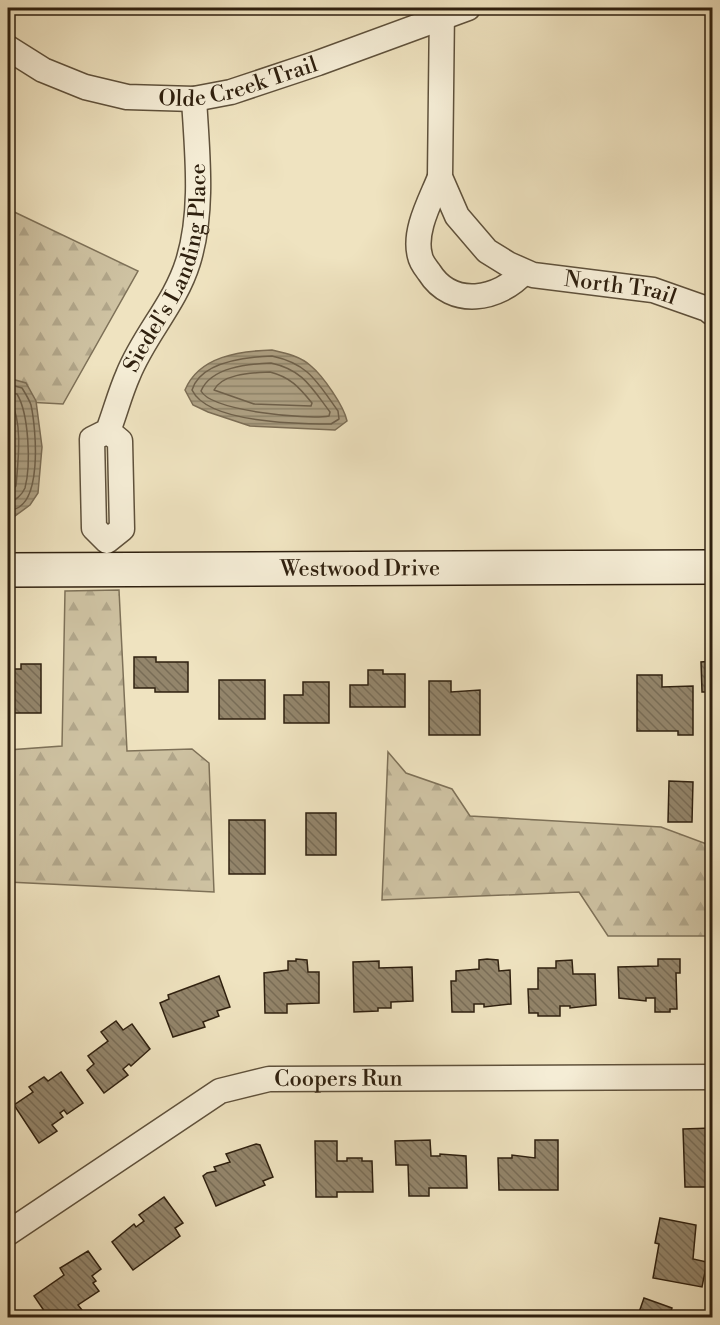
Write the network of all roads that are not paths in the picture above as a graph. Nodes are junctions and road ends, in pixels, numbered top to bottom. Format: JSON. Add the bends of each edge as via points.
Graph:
{"nodes":[{"id":1,"x":468,"y":8,"type":"edge"},
{"id":2,"x":442,"y":12,"type":"edge"},
{"id":3,"x":8,"y":48,"type":"edge"},
{"id":4,"x":194,"y":99,"type":"junction"},
{"id":5,"x":440,"y":177,"type":"junction"},
{"id":6,"x":524,"y":272,"type":"junction"},
{"id":7,"x":712,"y":313,"type":"edge"},
{"id":8,"x":107,"y":555,"type":"junction"},
{"id":9,"x":712,"y":567,"type":"edge"},
{"id":10,"x":8,"y":570,"type":"edge"},
{"id":11,"x":712,"y":1077,"type":"edge"},
{"id":12,"x":8,"y":1233,"type":"edge"}],
"edges":[{"from":1,"to":2,"type":"street","name":"Olde Creek Trail"},
{"from":2,"to":4,"type":"street","name":"Olde Creek Trail","via":[[318,63],[231,92]]},
{"from":2,"to":5,"type":"street","name":"North Trail"},
{"from":3,"to":4,"type":"street","name":"Olde Creek Trail","via":[[43,70],[85,87],[127,97]]},
{"from":4,"to":8,"type":"street","name":"Siedel's Landing Place","via":[[197,220],[188,262],[176,293],[128,374],[108,431],[92,439],[94,528]]},
{"from":5,"to":6,"type":"street","name":"North Trail","via":[[457,216],[487,251]]},
{"from":5,"to":6,"type":"street","name":"North Trail","via":[[419,228],[420,256],[432,276],[446,290],[479,297],[496,293]]},
{"from":6,"to":7,"type":"street","name":"North Trail","via":[[653,290]]},
{"from":8,"to":9,"type":"street","name":"Westwood Drive"},
{"from":8,"to":10,"type":"street","name":"Westwood Drive"},
{"from":11,"to":12,"type":"street","name":"Coopers Run","via":[[269,1079],[220,1091]]}]}
